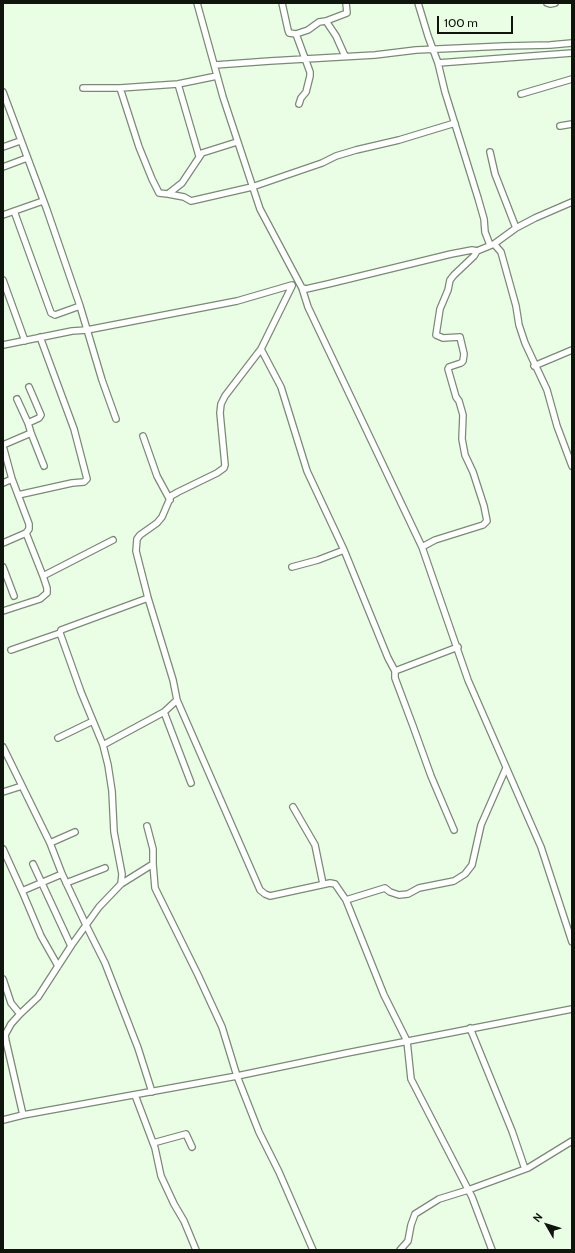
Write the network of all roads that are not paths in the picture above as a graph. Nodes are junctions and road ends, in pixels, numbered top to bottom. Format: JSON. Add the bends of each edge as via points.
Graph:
{"nodes":[{"id":1,"x":197,"y":3,"type":"edge"},
{"id":2,"x":282,"y":3,"type":"edge"},
{"id":3,"x":346,"y":3,"type":"edge"},
{"id":4,"x":418,"y":3,"type":"edge"},
{"id":5,"x":547,"y":3,"type":"edge"},
{"id":6,"x":555,"y":3,"type":"edge"},
{"id":7,"x":326,"y":21,"type":"junction"},
{"id":8,"x":296,"y":34,"type":"junction"},
{"id":9,"x":572,"y":43,"type":"edge"},
{"id":10,"x":433,"y":50,"type":"junction"},
{"id":11,"x":572,"y":53,"type":"edge"},
{"id":12,"x":345,"y":56,"type":"junction"},
{"id":13,"x":306,"y":59,"type":"junction"},
{"id":14,"x":438,"y":63,"type":"junction"},
{"id":15,"x":215,"y":65,"type":"junction"},
{"id":16,"x":217,"y":76,"type":"junction"},
{"id":17,"x":572,"y":79,"type":"edge"},
{"id":18,"x":178,"y":84,"type":"junction"},
{"id":19,"x":83,"y":88,"type":"dead end"},
{"id":20,"x":120,"y":88,"type":"junction"},
{"id":21,"x":3,"y":92,"type":"edge"},
{"id":22,"x":521,"y":94,"type":"dead end"},
{"id":23,"x":299,"y":104,"type":"dead end"},
{"id":24,"x":455,"y":123,"type":"junction"},
{"id":25,"x":572,"y":124,"type":"edge"},
{"id":26,"x":560,"y":126,"type":"dead end"},
{"id":27,"x":20,"y":141,"type":"junction"},
{"id":28,"x":237,"y":142,"type":"junction"},
{"id":29,"x":3,"y":147,"type":"edge"},
{"id":30,"x":490,"y":152,"type":"dead end"},
{"id":31,"x":199,"y":156,"type":"junction"},
{"id":32,"x":27,"y":158,"type":"junction"},
{"id":33,"x":3,"y":167,"type":"edge"},
{"id":34,"x":252,"y":187,"type":"junction"},
{"id":35,"x":168,"y":194,"type":"junction"},
{"id":36,"x":43,"y":201,"type":"junction"},
{"id":37,"x":572,"y":204,"type":"edge"},
{"id":38,"x":14,"y":211,"type":"junction"},
{"id":39,"x":3,"y":215,"type":"edge"},
{"id":40,"x":516,"y":228,"type":"junction"},
{"id":41,"x":490,"y":246,"type":"junction"},
{"id":42,"x":477,"y":251,"type":"junction"},
{"id":43,"x":3,"y":280,"type":"edge"},
{"id":44,"x":292,"y":286,"type":"junction"},
{"id":45,"x":301,"y":286,"type":"junction"},
{"id":46,"x":80,"y":306,"type":"junction"},
{"id":47,"x":87,"y":330,"type":"junction"},
{"id":48,"x":40,"y":337,"type":"junction"},
{"id":49,"x":25,"y":340,"type":"junction"},
{"id":50,"x":3,"y":345,"type":"edge"},
{"id":51,"x":260,"y":349,"type":"junction"},
{"id":52,"x":572,"y":350,"type":"edge"},
{"id":53,"x":534,"y":366,"type":"junction"},
{"id":54,"x":29,"y":387,"type":"dead end"},
{"id":55,"x":17,"y":399,"type":"dead end"},
{"id":56,"x":116,"y":419,"type":"dead end"},
{"id":57,"x":28,"y":423,"type":"junction"},
{"id":58,"x":31,"y":433,"type":"junction"},
{"id":59,"x":143,"y":436,"type":"dead end"},
{"id":60,"x":3,"y":447,"type":"edge"},
{"id":61,"x":44,"y":466,"type":"dead end"},
{"id":62,"x":572,"y":466,"type":"edge"},
{"id":63,"x":12,"y":479,"type":"junction"},
{"id":64,"x":3,"y":483,"type":"edge"},
{"id":65,"x":18,"y":495,"type":"junction"},
{"id":66,"x":170,"y":500,"type":"junction"},
{"id":67,"x":26,"y":533,"type":"junction"},
{"id":68,"x":113,"y":540,"type":"dead end"},
{"id":69,"x":3,"y":543,"type":"edge"},
{"id":70,"x":422,"y":547,"type":"junction"},
{"id":71,"x":344,"y":550,"type":"junction"},
{"id":72,"x":292,"y":567,"type":"dead end"},
{"id":73,"x":3,"y":568,"type":"edge"},
{"id":74,"x":43,"y":576,"type":"junction"},
{"id":75,"x":14,"y":596,"type":"dead end"},
{"id":76,"x":148,"y":598,"type":"junction"},
{"id":77,"x":3,"y":611,"type":"edge"},
{"id":78,"x":60,"y":633,"type":"junction"},
{"id":79,"x":458,"y":648,"type":"junction"},
{"id":80,"x":11,"y":650,"type":"dead end"},
{"id":81,"x":395,"y":671,"type":"junction"},
{"id":82,"x":177,"y":700,"type":"junction"},
{"id":83,"x":164,"y":712,"type":"junction"},
{"id":84,"x":93,"y":721,"type":"junction"},
{"id":85,"x":58,"y":738,"type":"dead end"},
{"id":86,"x":103,"y":745,"type":"junction"},
{"id":87,"x":3,"y":747,"type":"edge"},
{"id":88,"x":506,"y":768,"type":"junction"},
{"id":89,"x":191,"y":783,"type":"dead end"},
{"id":90,"x":22,"y":786,"type":"junction"},
{"id":91,"x":3,"y":792,"type":"edge"},
{"id":92,"x":293,"y":807,"type":"dead end"},
{"id":93,"x":147,"y":826,"type":"dead end"},
{"id":94,"x":454,"y":830,"type":"dead end"},
{"id":95,"x":75,"y":832,"type":"dead end"},
{"id":96,"x":50,"y":843,"type":"junction"},
{"id":97,"x":4,"y":849,"type":"edge"},
{"id":98,"x":33,"y":864,"type":"dead end"},
{"id":99,"x":153,"y":864,"type":"junction"},
{"id":100,"x":104,"y":868,"type":"dead end"},
{"id":101,"x":62,"y":874,"type":"junction"},
{"id":102,"x":42,"y":883,"type":"junction"},
{"id":103,"x":66,"y":883,"type":"junction"},
{"id":104,"x":121,"y":884,"type":"junction"},
{"id":105,"x":323,"y":884,"type":"junction"},
{"id":106,"x":22,"y":891,"type":"junction"},
{"id":107,"x":346,"y":900,"type":"junction"},
{"id":108,"x":86,"y":925,"type":"junction"},
{"id":109,"x":572,"y":942,"type":"edge"},
{"id":110,"x":71,"y":946,"type":"junction"},
{"id":111,"x":58,"y":966,"type":"junction"},
{"id":112,"x":3,"y":980,"type":"edge"},
{"id":113,"x":572,"y":1009,"type":"edge"},
{"id":114,"x":20,"y":1014,"type":"junction"},
{"id":115,"x":470,"y":1028,"type":"junction"},
{"id":116,"x":407,"y":1041,"type":"junction"},
{"id":117,"x":237,"y":1076,"type":"junction"},
{"id":118,"x":152,"y":1092,"type":"junction"},
{"id":119,"x":135,"y":1095,"type":"junction"},
{"id":120,"x":23,"y":1115,"type":"junction"},
{"id":121,"x":3,"y":1120,"type":"edge"},
{"id":122,"x":572,"y":1141,"type":"edge"},
{"id":123,"x":153,"y":1143,"type":"junction"},
{"id":124,"x":192,"y":1147,"type":"dead end"},
{"id":125,"x":525,"y":1169,"type":"junction"},
{"id":126,"x":468,"y":1190,"type":"junction"},
{"id":127,"x":196,"y":1250,"type":"edge"},
{"id":128,"x":313,"y":1250,"type":"edge"},
{"id":129,"x":400,"y":1250,"type":"edge"},
{"id":130,"x":492,"y":1250,"type":"edge"}],
"edges":[{"from":1,"to":15,"type":"street"},
{"from":2,"to":8,"type":"street","via":[[289,33]]},
{"from":3,"to":7,"type":"street","via":[[347,13]]},
{"from":4,"to":10,"type":"street"},
{"from":5,"to":6,"type":"street"},
{"from":7,"to":8,"type":"street"},
{"from":7,"to":12,"type":"street"},
{"from":8,"to":13,"type":"street"},
{"from":9,"to":10,"type":"street"},
{"from":10,"to":12,"type":"street"},
{"from":10,"to":14,"type":"street"},
{"from":11,"to":14,"type":"street"},
{"from":12,"to":13,"type":"street"},
{"from":13,"to":15,"type":"street"},
{"from":13,"to":23,"type":"street","via":[[310,76],[306,92]]},
{"from":14,"to":24,"type":"street"},
{"from":15,"to":16,"type":"street"},
{"from":16,"to":18,"type":"street"},
{"from":16,"to":28,"type":"street"},
{"from":17,"to":22,"type":"street"},
{"from":18,"to":20,"type":"street"},
{"from":18,"to":31,"type":"street"},
{"from":19,"to":20,"type":"street"},
{"from":20,"to":35,"type":"street","via":[[152,179],[159,193]]},
{"from":21,"to":27,"type":"street"},
{"from":24,"to":34,"type":"street","via":[[336,156]]},
{"from":24,"to":41,"type":"street"},
{"from":25,"to":26,"type":"street"},
{"from":27,"to":29,"type":"street"},
{"from":27,"to":32,"type":"street"},
{"from":28,"to":31,"type":"street"},
{"from":28,"to":34,"type":"street"},
{"from":30,"to":40,"type":"street","via":[[495,174]]},
{"from":31,"to":35,"type":"street","via":[[182,183]]},
{"from":32,"to":33,"type":"street"},
{"from":32,"to":36,"type":"street"},
{"from":34,"to":35,"type":"street","via":[[191,201]]},
{"from":34,"to":45,"type":"street","via":[[260,208]]},
{"from":36,"to":38,"type":"street"},
{"from":36,"to":46,"type":"street"},
{"from":37,"to":40,"type":"street"},
{"from":38,"to":39,"type":"street"},
{"from":38,"to":46,"type":"street","via":[[51,313],[55,316]]},
{"from":40,"to":41,"type":"street"},
{"from":41,"to":42,"type":"street"},
{"from":41,"to":53,"type":"street","via":[[501,252],[524,343]]},
{"from":42,"to":45,"type":"street","via":[[450,254],[306,289]]},
{"from":42,"to":70,"type":"street","via":[[450,280],[440,309],[436,335],[443,338],[460,337],[463,361],[448,369],[462,415],[465,455],[473,472],[487,521],[483,525],[435,540]]},
{"from":43,"to":49,"type":"street"},
{"from":44,"to":45,"type":"street"},
{"from":44,"to":47,"type":"street","via":[[237,301]]},
{"from":44,"to":51,"type":"street"},
{"from":45,"to":70,"type":"street","via":[[308,307]]},
{"from":46,"to":47,"type":"street"},
{"from":47,"to":48,"type":"street"},
{"from":47,"to":56,"type":"street"},
{"from":48,"to":49,"type":"street"},
{"from":48,"to":65,"type":"street","via":[[74,429],[87,479],[84,482]]},
{"from":49,"to":50,"type":"street"},
{"from":51,"to":66,"type":"street","via":[[221,404],[224,468],[171,496]]},
{"from":51,"to":71,"type":"street","via":[[281,387],[307,471]]},
{"from":52,"to":53,"type":"street"},
{"from":53,"to":62,"type":"street","via":[[546,390]]},
{"from":54,"to":57,"type":"street","via":[[41,415]]},
{"from":55,"to":57,"type":"street"},
{"from":57,"to":58,"type":"street"},
{"from":58,"to":60,"type":"street"},
{"from":58,"to":61,"type":"street"},
{"from":59,"to":66,"type":"street","via":[[157,476]]},
{"from":60,"to":63,"type":"street"},
{"from":63,"to":64,"type":"street"},
{"from":63,"to":65,"type":"street"},
{"from":65,"to":67,"type":"street","via":[[29,524]]},
{"from":66,"to":76,"type":"street","via":[[157,523],[137,539],[136,551]]},
{"from":67,"to":69,"type":"street"},
{"from":67,"to":74,"type":"street"},
{"from":68,"to":74,"type":"street"},
{"from":70,"to":79,"type":"street"},
{"from":71,"to":72,"type":"street"},
{"from":71,"to":81,"type":"street"},
{"from":73,"to":75,"type":"street"},
{"from":74,"to":77,"type":"street","via":[[47,591],[44,596]]},
{"from":76,"to":78,"type":"street","via":[[61,630]]},
{"from":76,"to":82,"type":"street"},
{"from":78,"to":80,"type":"street"},
{"from":78,"to":84,"type":"street"},
{"from":79,"to":81,"type":"street"},
{"from":79,"to":88,"type":"street","via":[[468,680]]},
{"from":81,"to":94,"type":"street","via":[[395,678],[431,776]]},
{"from":82,"to":83,"type":"street"},
{"from":82,"to":105,"type":"street","via":[[260,890],[270,896]]},
{"from":83,"to":86,"type":"street"},
{"from":83,"to":89,"type":"street"},
{"from":84,"to":85,"type":"street"},
{"from":84,"to":86,"type":"street"},
{"from":86,"to":104,"type":"street","via":[[112,791]]},
{"from":87,"to":90,"type":"street"},
{"from":88,"to":107,"type":"street","via":[[481,825],[472,865],[465,874],[454,881],[419,888],[408,894],[399,895],[385,888]]},
{"from":88,"to":109,"type":"street","via":[[541,847]]},
{"from":90,"to":91,"type":"street"},
{"from":90,"to":96,"type":"street"},
{"from":92,"to":105,"type":"street","via":[[315,845]]},
{"from":93,"to":99,"type":"street","via":[[153,849]]},
{"from":95,"to":96,"type":"street"},
{"from":96,"to":101,"type":"street"},
{"from":97,"to":106,"type":"street"},
{"from":98,"to":102,"type":"street"},
{"from":99,"to":104,"type":"street"},
{"from":99,"to":117,"type":"street","via":[[155,888],[222,1027]]},
{"from":100,"to":103,"type":"street"},
{"from":101,"to":102,"type":"street"},
{"from":101,"to":103,"type":"street"},
{"from":102,"to":106,"type":"street"},
{"from":102,"to":110,"type":"street"},
{"from":103,"to":108,"type":"street"},
{"from":104,"to":108,"type":"street"},
{"from":105,"to":107,"type":"street","via":[[335,884]]},
{"from":106,"to":111,"type":"street","via":[[41,936]]},
{"from":107,"to":116,"type":"street","via":[[384,995]]},
{"from":108,"to":110,"type":"street"},
{"from":108,"to":118,"type":"street","via":[[120,998]]},
{"from":110,"to":111,"type":"street"},
{"from":111,"to":114,"type":"street","via":[[38,997]]},
{"from":112,"to":114,"type":"street","via":[[12,1003]]},
{"from":113,"to":115,"type":"street"},
{"from":114,"to":120,"type":"street","via":[[5,1035]]},
{"from":115,"to":116,"type":"street"},
{"from":115,"to":125,"type":"street"},
{"from":116,"to":117,"type":"street"},
{"from":116,"to":126,"type":"street","via":[[411,1079]]},
{"from":117,"to":118,"type":"street"},
{"from":117,"to":128,"type":"street","via":[[259,1132]]},
{"from":118,"to":119,"type":"street"},
{"from":119,"to":120,"type":"street"},
{"from":119,"to":123,"type":"street"},
{"from":120,"to":121,"type":"street"},
{"from":122,"to":125,"type":"street"},
{"from":123,"to":124,"type":"street","via":[[186,1134]]},
{"from":123,"to":127,"type":"street","via":[[161,1176]]},
{"from":125,"to":126,"type":"street"},
{"from":126,"to":129,"type":"street","via":[[439,1199],[415,1214],[408,1241]]},
{"from":126,"to":130,"type":"street"}]}
